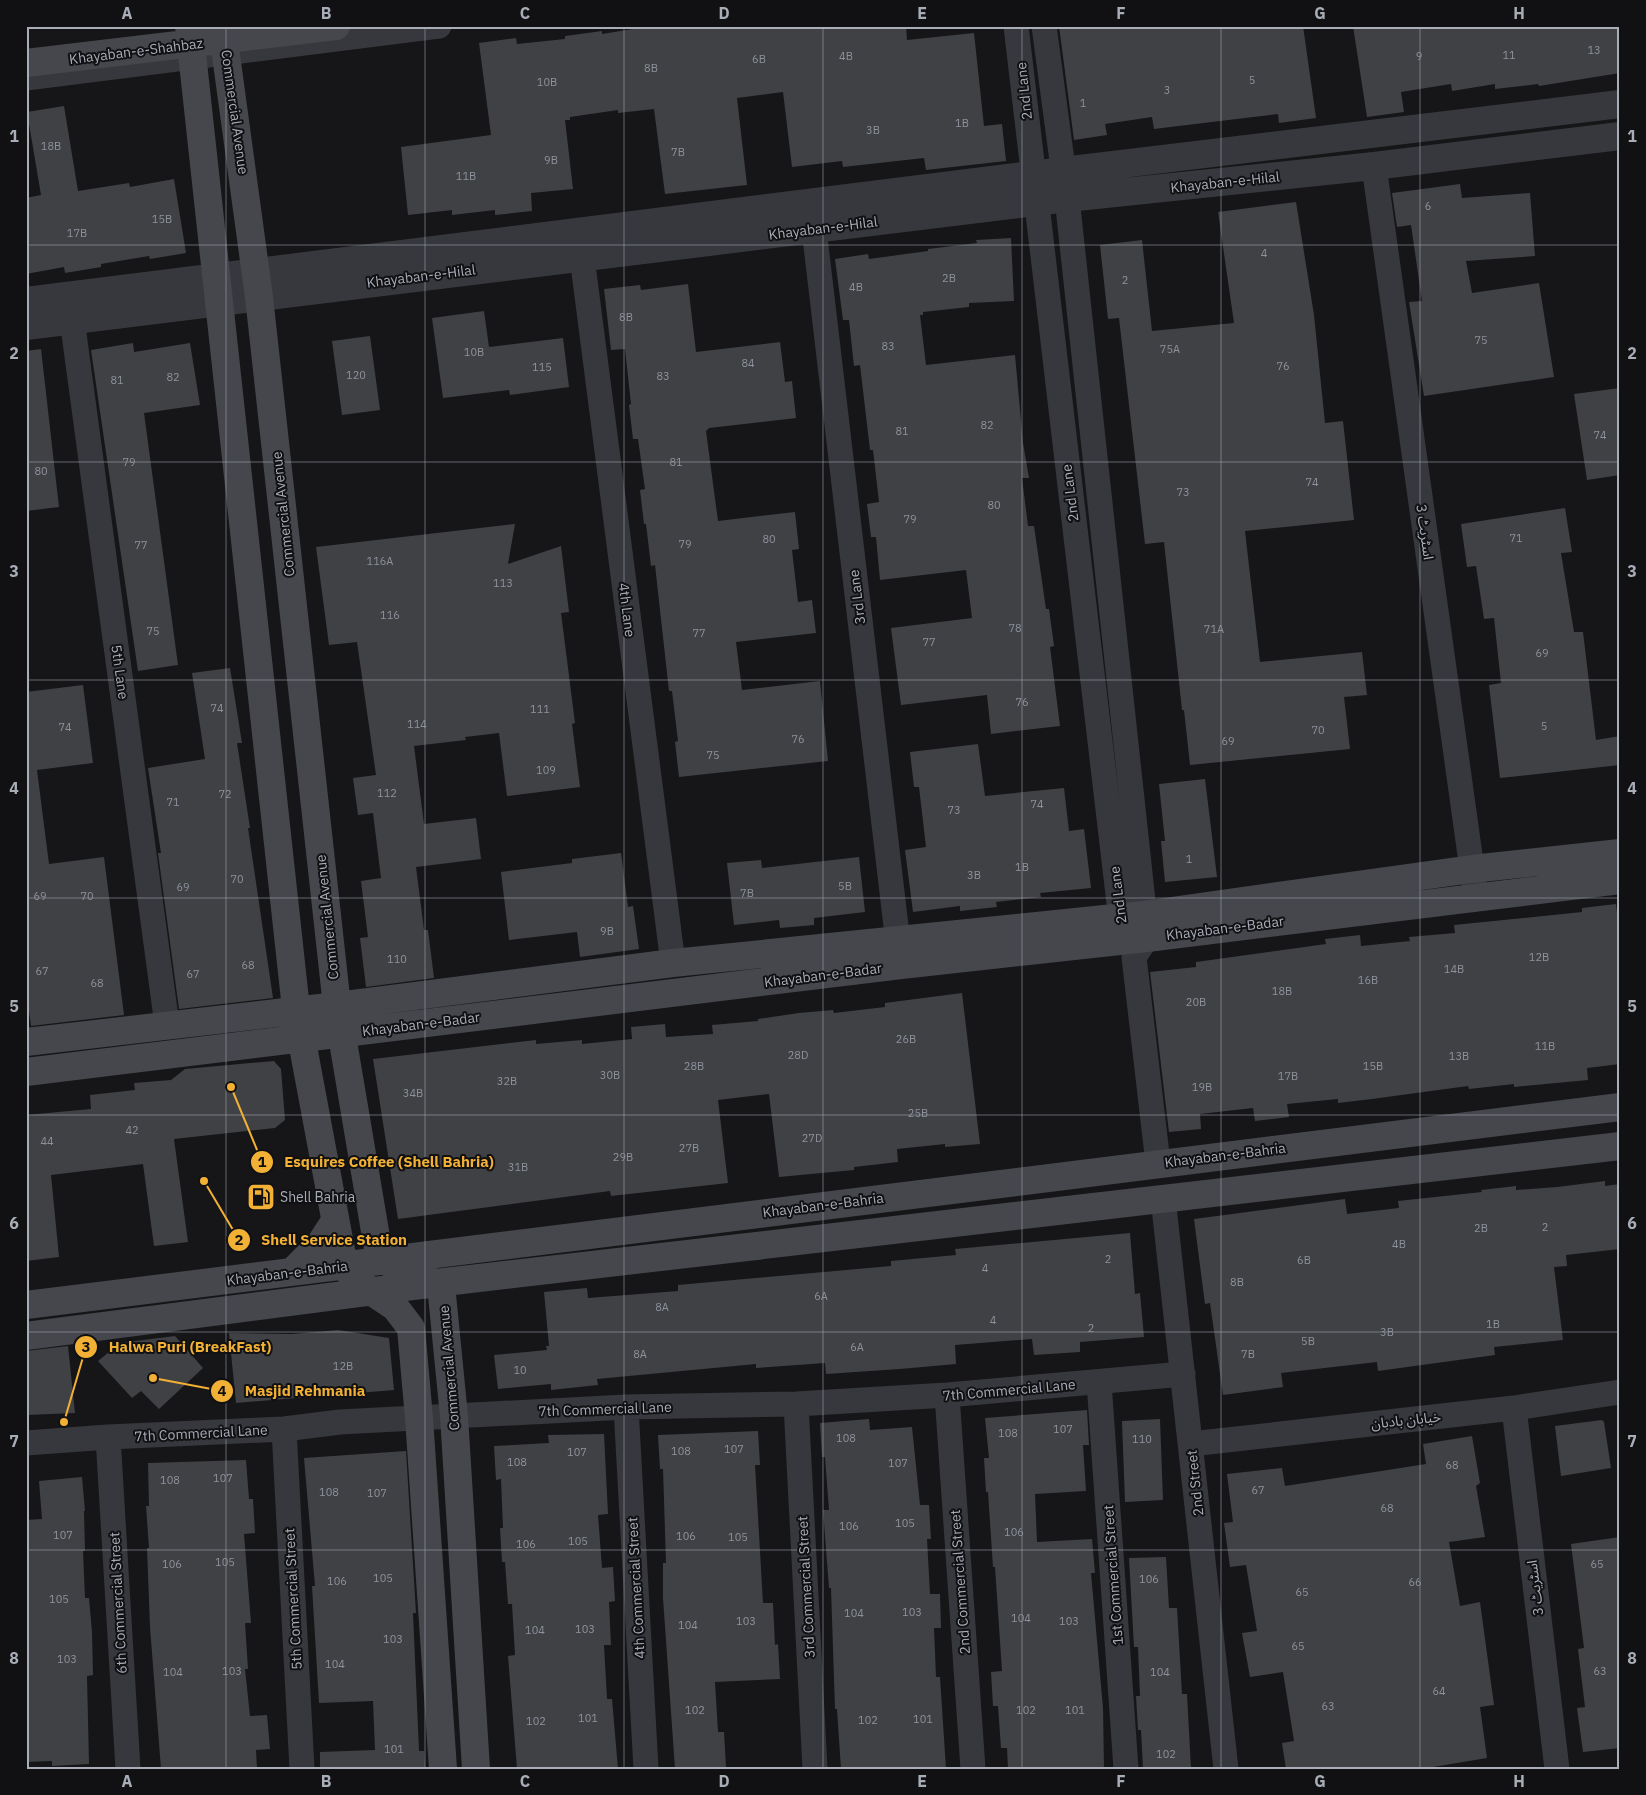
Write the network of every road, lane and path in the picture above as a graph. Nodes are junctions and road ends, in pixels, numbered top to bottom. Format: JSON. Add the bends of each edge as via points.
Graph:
{"nodes":[{"id":1,"x":336,"y":26,"type":"edge"},
{"id":2,"x":439,"y":26,"type":"edge"},
{"id":3,"x":1016,"y":26,"type":"edge"},
{"id":4,"x":1044,"y":26,"type":"edge"},
{"id":5,"x":225,"y":40,"type":"edge"},
{"id":6,"x":191,"y":43,"type":"edge"},
{"id":7,"x":26,"y":63,"type":"edge"},
{"id":8,"x":26,"y":78,"type":"edge"},
{"id":9,"x":1620,"y":104,"type":"edge"},
{"id":10,"x":1620,"y":136,"type":"edge"},
{"id":11,"x":1374,"y":166,"type":"junction"},
{"id":12,"x":1063,"y":171,"type":"junction"},
{"id":13,"x":1033,"y":175,"type":"junction"},
{"id":14,"x":1067,"y":198,"type":"junction"},
{"id":15,"x":1036,"y":203,"type":"junction"},
{"id":16,"x":814,"y":229,"type":"junction"},
{"id":17,"x":582,"y":256,"type":"junction"},
{"id":18,"x":258,"y":285,"type":"junction"},
{"id":19,"x":217,"y":290,"type":"junction"},
{"id":20,"x":26,"y":301,"type":"edge"},
{"id":21,"x":72,"y":319,"type":"junction"},
{"id":22,"x":26,"y":326,"type":"edge"},
{"id":23,"x":1620,"y":853,"type":"edge"},
{"id":24,"x":1472,"y":869,"type":"junction"},
{"id":25,"x":1620,"y":880,"type":"edge"},
{"id":26,"x":1476,"y":898,"type":"junction"},
{"id":27,"x":1134,"y":933,"type":"junction"},
{"id":28,"x":899,"y":953,"type":"junction"},
{"id":29,"x":673,"y":963,"type":"junction"},
{"id":30,"x":337,"y":1006,"type":"junction"},
{"id":31,"x":296,"y":1009,"type":"junction"},
{"id":32,"x":168,"y":1026,"type":"junction"},
{"id":33,"x":342,"y":1034,"type":"junction"},
{"id":34,"x":302,"y":1039,"type":"junction"},
{"id":35,"x":26,"y":1042,"type":"edge"},
{"id":36,"x":26,"y":1072,"type":"edge"},
{"id":37,"x":1620,"y":1107,"type":"edge"},
{"id":38,"x":1620,"y":1146,"type":"edge"},
{"id":39,"x":1158,"y":1163,"type":"junction"},
{"id":40,"x":1163,"y":1198,"type":"junction"},
{"id":41,"x":777,"y":1210,"type":"junction"},
{"id":42,"x":335,"y":1221,"type":"junction"},
{"id":43,"x":782,"y":1242,"type":"junction"},
{"id":44,"x":380,"y":1259,"type":"junction"},
{"id":45,"x":344,"y":1266,"type":"junction"},
{"id":46,"x":292,"y":1272,"type":"junction"},
{"id":47,"x":436,"y":1282,"type":"junction"},
{"id":48,"x":372,"y":1292,"type":"junction"},
{"id":49,"x":26,"y":1305,"type":"edge"},
{"id":50,"x":26,"y":1336,"type":"edge"},
{"id":51,"x":1183,"y":1374,"type":"junction"},
{"id":52,"x":1099,"y":1382,"type":"junction"},
{"id":53,"x":1620,"y":1392,"type":"edge"},
{"id":54,"x":947,"y":1395,"type":"junction"},
{"id":55,"x":796,"y":1404,"type":"junction"},
{"id":56,"x":626,"y":1407,"type":"junction"},
{"id":57,"x":1514,"y":1408,"type":"junction"},
{"id":58,"x":454,"y":1416,"type":"junction"},
{"id":59,"x":419,"y":1418,"type":"junction"},
{"id":60,"x":284,"y":1429,"type":"junction"},
{"id":61,"x":108,"y":1437,"type":"junction"},
{"id":62,"x":26,"y":1443,"type":"edge"},
{"id":63,"x":1191,"y":1444,"type":"junction"},
{"id":64,"x":128,"y":1769,"type":"edge"},
{"id":65,"x":302,"y":1769,"type":"edge"},
{"id":66,"x":443,"y":1769,"type":"edge"},
{"id":67,"x":476,"y":1769,"type":"edge"},
{"id":68,"x":646,"y":1769,"type":"edge"},
{"id":69,"x":815,"y":1769,"type":"edge"},
{"id":70,"x":973,"y":1769,"type":"edge"},
{"id":71,"x":1126,"y":1769,"type":"edge"},
{"id":72,"x":1226,"y":1769,"type":"edge"},
{"id":73,"x":1557,"y":1769,"type":"edge"}],
"edges":[{"from":1,"to":5,"type":"main road","name":"Khayaban-e-Shahbaz"},
{"from":2,"to":5,"type":"street"},
{"from":3,"to":13,"type":"street","name":"2nd Lane"},
{"from":4,"to":12,"type":"street"},
{"from":5,"to":6,"type":"main road","name":"Khayaban-e-Shahbaz"},
{"from":5,"to":18,"type":"main road","name":"Commercial Avenue"},
{"from":6,"to":7,"type":"main road","name":"Khayaban-e-Shahbaz"},
{"from":6,"to":8,"type":"street"},
{"from":6,"to":19,"type":"main road"},
{"from":9,"to":12,"type":"street"},
{"from":10,"to":11,"type":"street","name":"Khayaban-e-Hilal"},
{"from":11,"to":14,"type":"street","name":"Khayaban-e-Hilal"},
{"from":11,"to":24,"type":"street","name":"اسٹریٹ 3"},
{"from":12,"to":13,"type":"street"},
{"from":12,"to":14,"type":"street"},
{"from":13,"to":15,"type":"street","name":"2nd Lane"},
{"from":13,"to":18,"type":"street"},
{"from":14,"to":15,"type":"street","name":"Khayaban-e-Hilal"},
{"from":14,"to":27,"type":"street"},
{"from":15,"to":16,"type":"street","name":"Khayaban-e-Hilal"},
{"from":15,"to":27,"type":"street","name":"2nd Lane"},
{"from":16,"to":17,"type":"street","name":"Khayaban-e-Hilal"},
{"from":16,"to":28,"type":"street","name":"3rd Lane"},
{"from":17,"to":18,"type":"street","name":"Khayaban-e-Hilal"},
{"from":17,"to":29,"type":"street","name":"4th Lane"},
{"from":18,"to":19,"type":"street"},
{"from":18,"to":30,"type":"main road","name":"Commercial Avenue"},
{"from":19,"to":20,"type":"street"},
{"from":19,"to":21,"type":"street"},
{"from":19,"to":31,"type":"main road"},
{"from":21,"to":22,"type":"street"},
{"from":21,"to":32,"type":"street","name":"5th Lane"},
{"from":23,"to":24,"type":"main road","name":"Khayaban-e-Badar"},
{"from":24,"to":26,"type":"street","name":"اسٹریٹ 3"},
{"from":24,"to":27,"type":"main road","name":"Khayaban-e-Badar"},
{"from":25,"to":26,"type":"main road","name":"Khayaban-e-Badar"},
{"from":26,"to":27,"type":"main road","name":"Khayaban-e-Badar"},
{"from":27,"to":28,"type":"main road","name":"Khayaban-e-Badar"},
{"from":27,"to":39,"type":"street"},
{"from":28,"to":29,"type":"main road","name":"Khayaban-e-Badar"},
{"from":28,"to":33,"type":"main road","name":"Khayaban-e-Badar"},
{"from":29,"to":30,"type":"main road","name":"Khayaban-e-Badar"},
{"from":30,"to":31,"type":"main road","name":"Khayaban-e-Badar"},
{"from":30,"to":33,"type":"main road","name":"Commercial Avenue"},
{"from":31,"to":32,"type":"main road","name":"Khayaban-e-Badar"},
{"from":31,"to":34,"type":"main road"},
{"from":32,"to":35,"type":"main road","name":"Khayaban-e-Badar"},
{"from":33,"to":34,"type":"main road","name":"Khayaban-e-Badar"},
{"from":33,"to":44,"type":"main road","name":"Commercial Avenue"},
{"from":34,"to":36,"type":"main road","name":"Khayaban-e-Badar"},
{"from":34,"to":42,"type":"main road"},
{"from":37,"to":39,"type":"main road","name":"Khayaban-e-Bahria"},
{"from":38,"to":40,"type":"main road"},
{"from":39,"to":41,"type":"main road","name":"Khayaban-e-Bahria"},
{"from":40,"to":43,"type":"main road"},
{"from":40,"to":51,"type":"street","name":"2nd Street"},
{"from":41,"to":43,"type":"main road"},
{"from":41,"to":44,"type":"main road","name":"Khayaban-e-Bahria"},
{"from":42,"to":45,"type":"main road"},
{"from":42,"to":46,"type":"main road","via":[[314,1250]]},
{"from":43,"to":47,"type":"main road"},
{"from":44,"to":45,"type":"main road","name":"Khayaban-e-Bahria"},
{"from":44,"to":47,"type":"main road"},
{"from":45,"to":46,"type":"main road","name":"Khayaban-e-Bahria"},
{"from":45,"to":48,"type":"main road","via":[[358,1283]]},
{"from":46,"to":49,"type":"main road","name":"Khayaban-e-Bahria"},
{"from":47,"to":48,"type":"main road"},
{"from":47,"to":58,"type":"main road","name":"Commercial Avenue","via":[[442,1295]]},
{"from":48,"to":50,"type":"main road"},
{"from":48,"to":59,"type":"main road","via":[[395,1307],[411,1328]]},
{"from":51,"to":52,"type":"street","name":"7th Commercial Lane"},
{"from":51,"to":63,"type":"street","name":"2nd Street"},
{"from":52,"to":54,"type":"street","name":"7th Commercial Lane"},
{"from":52,"to":71,"type":"street","name":"1st Commercial Street"},
{"from":53,"to":57,"type":"street","name":"خیابان بادبان"},
{"from":54,"to":55,"type":"street","name":"7th Commercial Lane"},
{"from":54,"to":70,"type":"street","name":"2nd Commercial Street"},
{"from":55,"to":56,"type":"street","name":"7th Commercial Lane"},
{"from":55,"to":69,"type":"street","name":"3rd Commercial Street"},
{"from":56,"to":58,"type":"street","name":"7th Commercial Lane"},
{"from":56,"to":68,"type":"street","name":"4th Commercial Street"},
{"from":57,"to":63,"type":"street","name":"خیابان بادبان"},
{"from":57,"to":73,"type":"street","name":"اسٹریٹ 3"},
{"from":58,"to":59,"type":"street","name":"7th Commercial Lane"},
{"from":58,"to":67,"type":"main road","name":"Commercial Avenue"},
{"from":59,"to":60,"type":"street","name":"7th Commercial Lane"},
{"from":59,"to":66,"type":"main road"},
{"from":60,"to":61,"type":"street","name":"7th Commercial Lane"},
{"from":60,"to":65,"type":"street","name":"5th Commercial Street"},
{"from":61,"to":62,"type":"street","name":"7th Commercial Lane"},
{"from":61,"to":64,"type":"street","name":"6th Commercial Street"},
{"from":63,"to":72,"type":"street","name":"2nd Street"}]}
